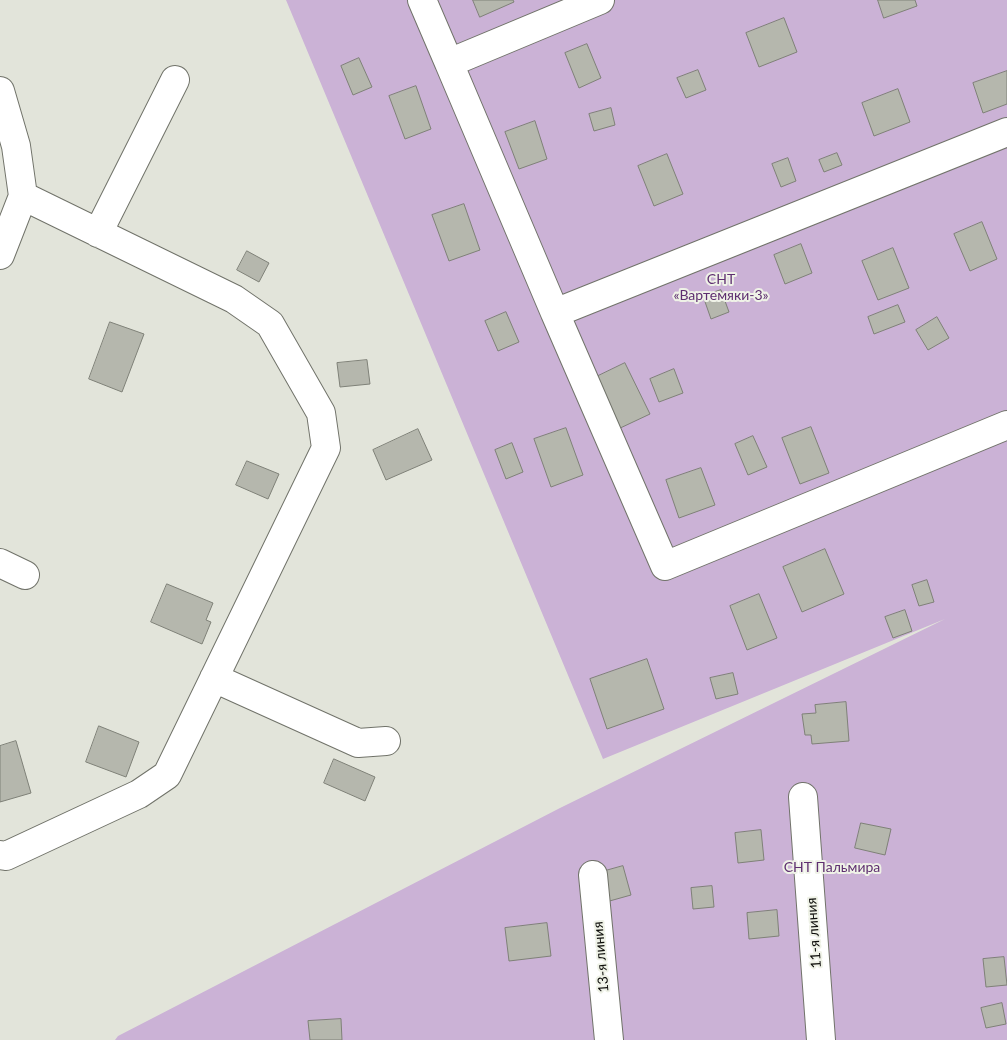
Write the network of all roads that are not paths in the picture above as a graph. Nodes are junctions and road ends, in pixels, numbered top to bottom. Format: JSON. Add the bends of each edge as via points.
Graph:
{"nodes":[{"id":1,"x":422,"y":0,"type":"edge"},
{"id":2,"x":600,"y":0,"type":"edge"},
{"id":3,"x":449,"y":63,"type":"junction"},
{"id":4,"x":175,"y":80,"type":"dead end"},
{"id":5,"x":0,"y":91,"type":"edge"},
{"id":6,"x":1007,"y":132,"type":"edge"},
{"id":7,"x":23,"y":196,"type":"junction"},
{"id":8,"x":98,"y":233,"type":"junction"},
{"id":9,"x":0,"y":254,"type":"edge"},
{"id":10,"x":555,"y":312,"type":"junction"},
{"id":11,"x":1007,"y":425,"type":"edge"},
{"id":12,"x":0,"y":564,"type":"edge"},
{"id":13,"x":25,"y":575,"type":"dead end"},
{"id":14,"x":214,"y":678,"type":"junction"},
{"id":15,"x":386,"y":741,"type":"dead end"},
{"id":16,"x":803,"y":797,"type":"dead end"},
{"id":17,"x":0,"y":855,"type":"edge"},
{"id":18,"x":593,"y":875,"type":"dead end"},
{"id":19,"x":609,"y":1040,"type":"edge"},
{"id":20,"x":822,"y":1040,"type":"edge"}],
"edges":[{"from":1,"to":3,"type":"street"},
{"from":2,"to":3,"type":"street"},
{"from":3,"to":10,"type":"street"},
{"from":4,"to":8,"type":"street"},
{"from":5,"to":7,"type":"street","via":[[16,146]]},
{"from":6,"to":10,"type":"street"},
{"from":7,"to":8,"type":"street"},
{"from":7,"to":9,"type":"street"},
{"from":8,"to":14,"type":"street","via":[[234,299],[270,324],[320,413],[326,448]]},
{"from":10,"to":11,"type":"street","via":[[665,566]]},
{"from":12,"to":13,"type":"street"},
{"from":14,"to":15,"type":"street","via":[[358,744]]},
{"from":14,"to":17,"type":"street","via":[[167,776],[139,794],[6,856]]},
{"from":16,"to":20,"type":"street","name":"11-я линия"},
{"from":18,"to":19,"type":"street","name":"13-я линия"}]}
